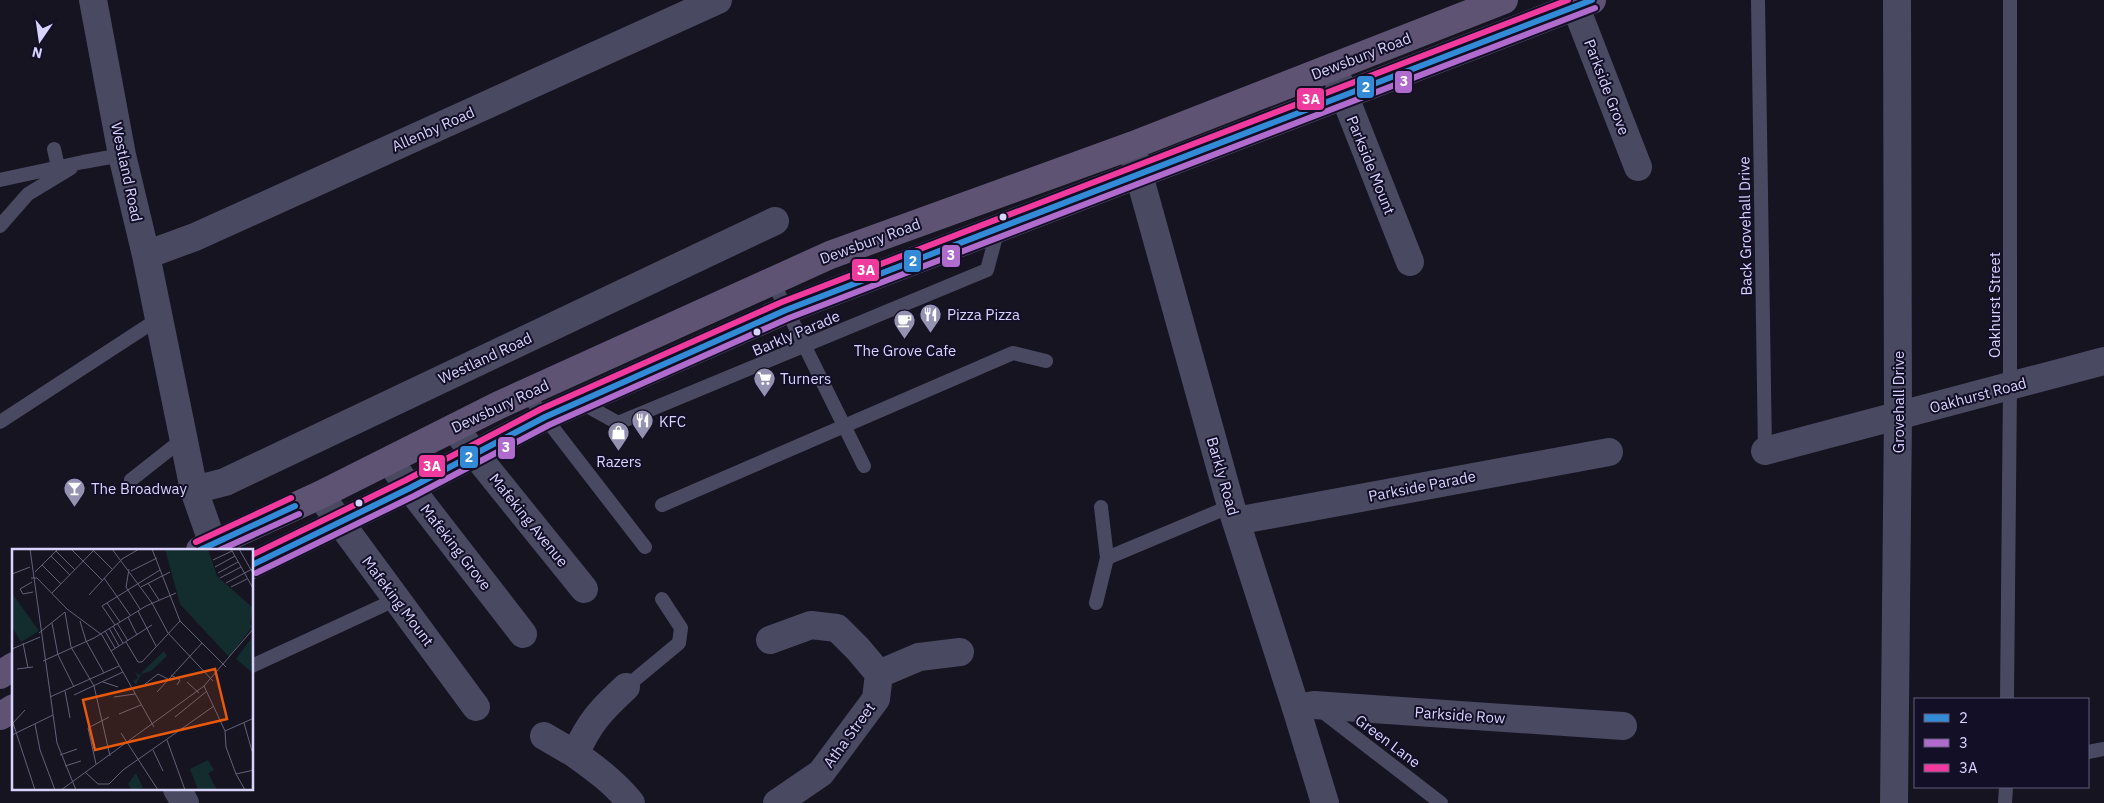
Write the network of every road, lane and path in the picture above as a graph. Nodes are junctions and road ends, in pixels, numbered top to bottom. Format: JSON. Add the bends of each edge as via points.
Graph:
{"nodes":[{"id":1,"x":93,"y":0,"type":"edge"},
{"id":2,"x":718,"y":0,"type":"edge"},
{"id":3,"x":1504,"y":0,"type":"edge"},
{"id":4,"x":1758,"y":0,"type":"edge"},
{"id":5,"x":1897,"y":0,"type":"edge"},
{"id":6,"x":2010,"y":0,"type":"edge"},
{"id":7,"x":1580,"y":2,"type":"edge"},
{"id":8,"x":1332,"y":67,"type":"junction"},
{"id":9,"x":1344,"y":95,"type":"junction"},
{"id":10,"x":1131,"y":146,"type":"junction"},
{"id":11,"x":54,"y":149,"type":"dead end"},
{"id":12,"x":122,"y":155,"type":"junction"},
{"id":13,"x":83,"y":162,"type":"junction"},
{"id":14,"x":58,"y":167,"type":"junction"},
{"id":15,"x":1638,"y":167,"type":"dead end"},
{"id":16,"x":1139,"y":175,"type":"junction"},
{"id":17,"x":0,"y":180,"type":"edge"},
{"id":18,"x":775,"y":221,"type":"dead end"},
{"id":19,"x":0,"y":226,"type":"edge"},
{"id":20,"x":998,"y":229,"type":"junction"},
{"id":21,"x":146,"y":255,"type":"junction"},
{"id":22,"x":1410,"y":262,"type":"dead end"},
{"id":23,"x":772,"y":280,"type":"junction"},
{"id":24,"x":786,"y":310,"type":"junction"},
{"id":25,"x":158,"y":319,"type":"junction"},
{"id":26,"x":804,"y":348,"type":"junction"},
{"id":27,"x":1046,"y":361,"type":"dead end"},
{"id":28,"x":2104,"y":361,"type":"edge"},
{"id":29,"x":2010,"y":386,"type":"junction"},
{"id":30,"x":526,"y":393,"type":"junction"},
{"id":31,"x":580,"y":402,"type":"junction"},
{"id":32,"x":1898,"y":416,"type":"junction"},
{"id":33,"x":545,"y":417,"type":"junction"},
{"id":34,"x":0,"y":422,"type":"edge"},
{"id":35,"x":843,"y":426,"type":"junction"},
{"id":36,"x":454,"y":428,"type":"junction"},
{"id":37,"x":183,"y":439,"type":"junction"},
{"id":38,"x":1765,"y":451,"type":"joint"},
{"id":39,"x":1609,"y":452,"type":"dead end"},
{"id":40,"x":475,"y":454,"type":"junction"},
{"id":41,"x":389,"y":461,"type":"junction"},
{"id":42,"x":864,"y":466,"type":"dead end"},
{"id":43,"x":131,"y":480,"type":"dead end"},
{"id":44,"x":410,"y":488,"type":"junction"},
{"id":45,"x":194,"y":490,"type":"junction"},
{"id":46,"x":320,"y":495,"type":"junction"},
{"id":47,"x":662,"y":505,"type":"dead end"},
{"id":48,"x":1101,"y":507,"type":"dead end"},
{"id":49,"x":1233,"y":514,"type":"junction"},
{"id":50,"x":340,"y":523,"type":"junction"},
{"id":51,"x":645,"y":547,"type":"dead end"},
{"id":52,"x":209,"y":548,"type":"edge"},
{"id":53,"x":1107,"y":558,"type":"junction"},
{"id":54,"x":254,"y":564,"type":"edge"},
{"id":55,"x":584,"y":589,"type":"dead end"},
{"id":56,"x":397,"y":599,"type":"junction"},
{"id":57,"x":662,"y":599,"type":"dead end"},
{"id":58,"x":1096,"y":603,"type":"dead end"},
{"id":59,"x":523,"y":634,"type":"dead end"},
{"id":60,"x":770,"y":640,"type":"dead end"},
{"id":61,"x":960,"y":652,"type":"dead end"},
{"id":62,"x":254,"y":665,"type":"edge"},
{"id":63,"x":879,"y":674,"type":"junction"},
{"id":64,"x":626,"y":687,"type":"joint"},
{"id":65,"x":2007,"y":698,"type":"edge"},
{"id":66,"x":476,"y":706,"type":"dead end"},
{"id":67,"x":1305,"y":706,"type":"junction"},
{"id":68,"x":12,"y":709,"type":"edge"},
{"id":69,"x":0,"y":716,"type":"edge"},
{"id":70,"x":1623,"y":726,"type":"dead end"},
{"id":71,"x":544,"y":736,"type":"dead end"},
{"id":72,"x":2104,"y":750,"type":"edge"},
{"id":73,"x":2089,"y":752,"type":"edge"},
{"id":74,"x":575,"y":754,"type":"junction"},
{"id":75,"x":2006,"y":788,"type":"edge"},
{"id":76,"x":178,"y":790,"type":"edge"},
{"id":77,"x":185,"y":803,"type":"edge"},
{"id":78,"x":631,"y":803,"type":"edge"},
{"id":79,"x":777,"y":803,"type":"edge"},
{"id":80,"x":1325,"y":803,"type":"edge"},
{"id":81,"x":1441,"y":803,"type":"edge"},
{"id":82,"x":1894,"y":803,"type":"edge"},
{"id":83,"x":2006,"y":803,"type":"edge"}],
"edges":[{"from":1,"to":12,"type":"street","name":"Westland Road"},
{"from":2,"to":21,"type":"street","name":"Allenby Road","via":[[194,237]]},
{"from":3,"to":8,"type":"main road","name":"Dewsbury Road"},
{"from":4,"to":38,"type":"lane","name":"Back Grovehall Drive"},
{"from":5,"to":32,"type":"street","name":"Grovehall Drive"},
{"from":6,"to":29,"type":"lane","name":"Oakhurst Street"},
{"from":7,"to":9,"type":"main road","name":"Dewsbury Road"},
{"from":7,"to":15,"type":"street","name":"Parkside Grove"},
{"from":8,"to":9,"type":"street","name":"Parkside Mount"},
{"from":8,"to":10,"type":"main road","name":"Dewsbury Road"},
{"from":9,"to":16,"type":"main road","name":"Dewsbury Road"},
{"from":9,"to":22,"type":"street","name":"Parkside Mount"},
{"from":10,"to":16,"type":"street","name":"Barkly Road"},
{"from":10,"to":23,"type":"main road","name":"Dewsbury Road","via":[[830,255]]},
{"from":11,"to":14,"type":"lane"},
{"from":12,"to":13,"type":"lane"},
{"from":12,"to":21,"type":"street","name":"Westland Road"},
{"from":13,"to":14,"type":"lane"},
{"from":13,"to":19,"type":"lane","via":[[28,194]]},
{"from":14,"to":17,"type":"lane"},
{"from":16,"to":20,"type":"main road","name":"Dewsbury Road"},
{"from":16,"to":49,"type":"street","name":"Barkly Road"},
{"from":18,"to":45,"type":"street","name":"Westland Road","via":[[225,482]]},
{"from":20,"to":24,"type":"main road","name":"Dewsbury Road"},
{"from":20,"to":26,"type":"lane","name":"Barkly Parade","via":[[987,270]]},
{"from":21,"to":25,"type":"street","name":"Westland Road"},
{"from":23,"to":24,"type":"lane"},
{"from":23,"to":30,"type":"main road","name":"Dewsbury Road"},
{"from":24,"to":26,"type":"lane"},
{"from":24,"to":31,"type":"main road","name":"Dewsbury Road"},
{"from":25,"to":34,"type":"lane"},
{"from":25,"to":37,"type":"street","name":"Westland Road"},
{"from":26,"to":31,"type":"lane","name":"Barkly Parade","via":[[618,423]]},
{"from":26,"to":35,"type":"lane"},
{"from":27,"to":35,"type":"lane","via":[[1013,353]]},
{"from":28,"to":29,"type":"street","name":"Oakhurst Road"},
{"from":29,"to":32,"type":"street","name":"Oakhurst Road"},
{"from":29,"to":65,"type":"lane","name":"Oakhurst Street"},
{"from":30,"to":33,"type":"lane"},
{"from":30,"to":36,"type":"main road","name":"Dewsbury Road"},
{"from":31,"to":33,"type":"main road","name":"Dewsbury Road"},
{"from":32,"to":38,"type":"street","name":"Oakhurst Road"},
{"from":32,"to":82,"type":"street","name":"Grovehall Drive"},
{"from":33,"to":40,"type":"main road","name":"Dewsbury Road"},
{"from":33,"to":51,"type":"lane"},
{"from":35,"to":42,"type":"lane"},
{"from":35,"to":47,"type":"lane"},
{"from":36,"to":40,"type":"street","name":"Mafeking Avenue"},
{"from":36,"to":41,"type":"main road","name":"Dewsbury Road"},
{"from":37,"to":43,"type":"lane"},
{"from":37,"to":45,"type":"street","name":"Westland Road"},
{"from":39,"to":49,"type":"street","name":"Parkside Parade"},
{"from":40,"to":44,"type":"main road","name":"Dewsbury Road"},
{"from":40,"to":55,"type":"street","name":"Mafeking Avenue"},
{"from":41,"to":44,"type":"street","name":"Mafeking Grove"},
{"from":41,"to":46,"type":"main road","name":"Dewsbury Road"},
{"from":44,"to":50,"type":"main road","name":"Dewsbury Road"},
{"from":44,"to":59,"type":"street","name":"Mafeking Grove"},
{"from":45,"to":52,"type":"street","name":"Westland Road"},
{"from":46,"to":50,"type":"street","name":"Mafeking Mount"},
{"from":46,"to":52,"type":"main road","name":"Dewsbury Road"},
{"from":48,"to":53,"type":"lane"},
{"from":49,"to":53,"type":"lane"},
{"from":49,"to":67,"type":"street","name":"Barkly Road"},
{"from":50,"to":54,"type":"main road","name":"Dewsbury Road"},
{"from":50,"to":56,"type":"street","name":"Mafeking Mount"},
{"from":53,"to":58,"type":"lane"},
{"from":56,"to":62,"type":"lane"},
{"from":56,"to":66,"type":"street","name":"Mafeking Mount"},
{"from":57,"to":64,"type":"lane","via":[[681,628],[679,643]]},
{"from":60,"to":63,"type":"street","via":[[811,625],[837,628]]},
{"from":61,"to":63,"type":"street","via":[[919,656]]},
{"from":63,"to":79,"type":"street","name":"Atha Street","via":[[876,699],[821,773]]},
{"from":64,"to":74,"type":"street","via":[[598,714]]},
{"from":67,"to":70,"type":"street","name":"Parkside Row"},
{"from":67,"to":80,"type":"street","name":"Barkly Road"},
{"from":67,"to":81,"type":"lane","name":"Green Lane"},
{"from":68,"to":69,"type":"main road"},
{"from":71,"to":74,"type":"street"},
{"from":72,"to":73,"type":"lane"},
{"from":74,"to":78,"type":"street","via":[[620,789]]},
{"from":75,"to":83,"type":"lane"},
{"from":76,"to":77,"type":"street"}]}
